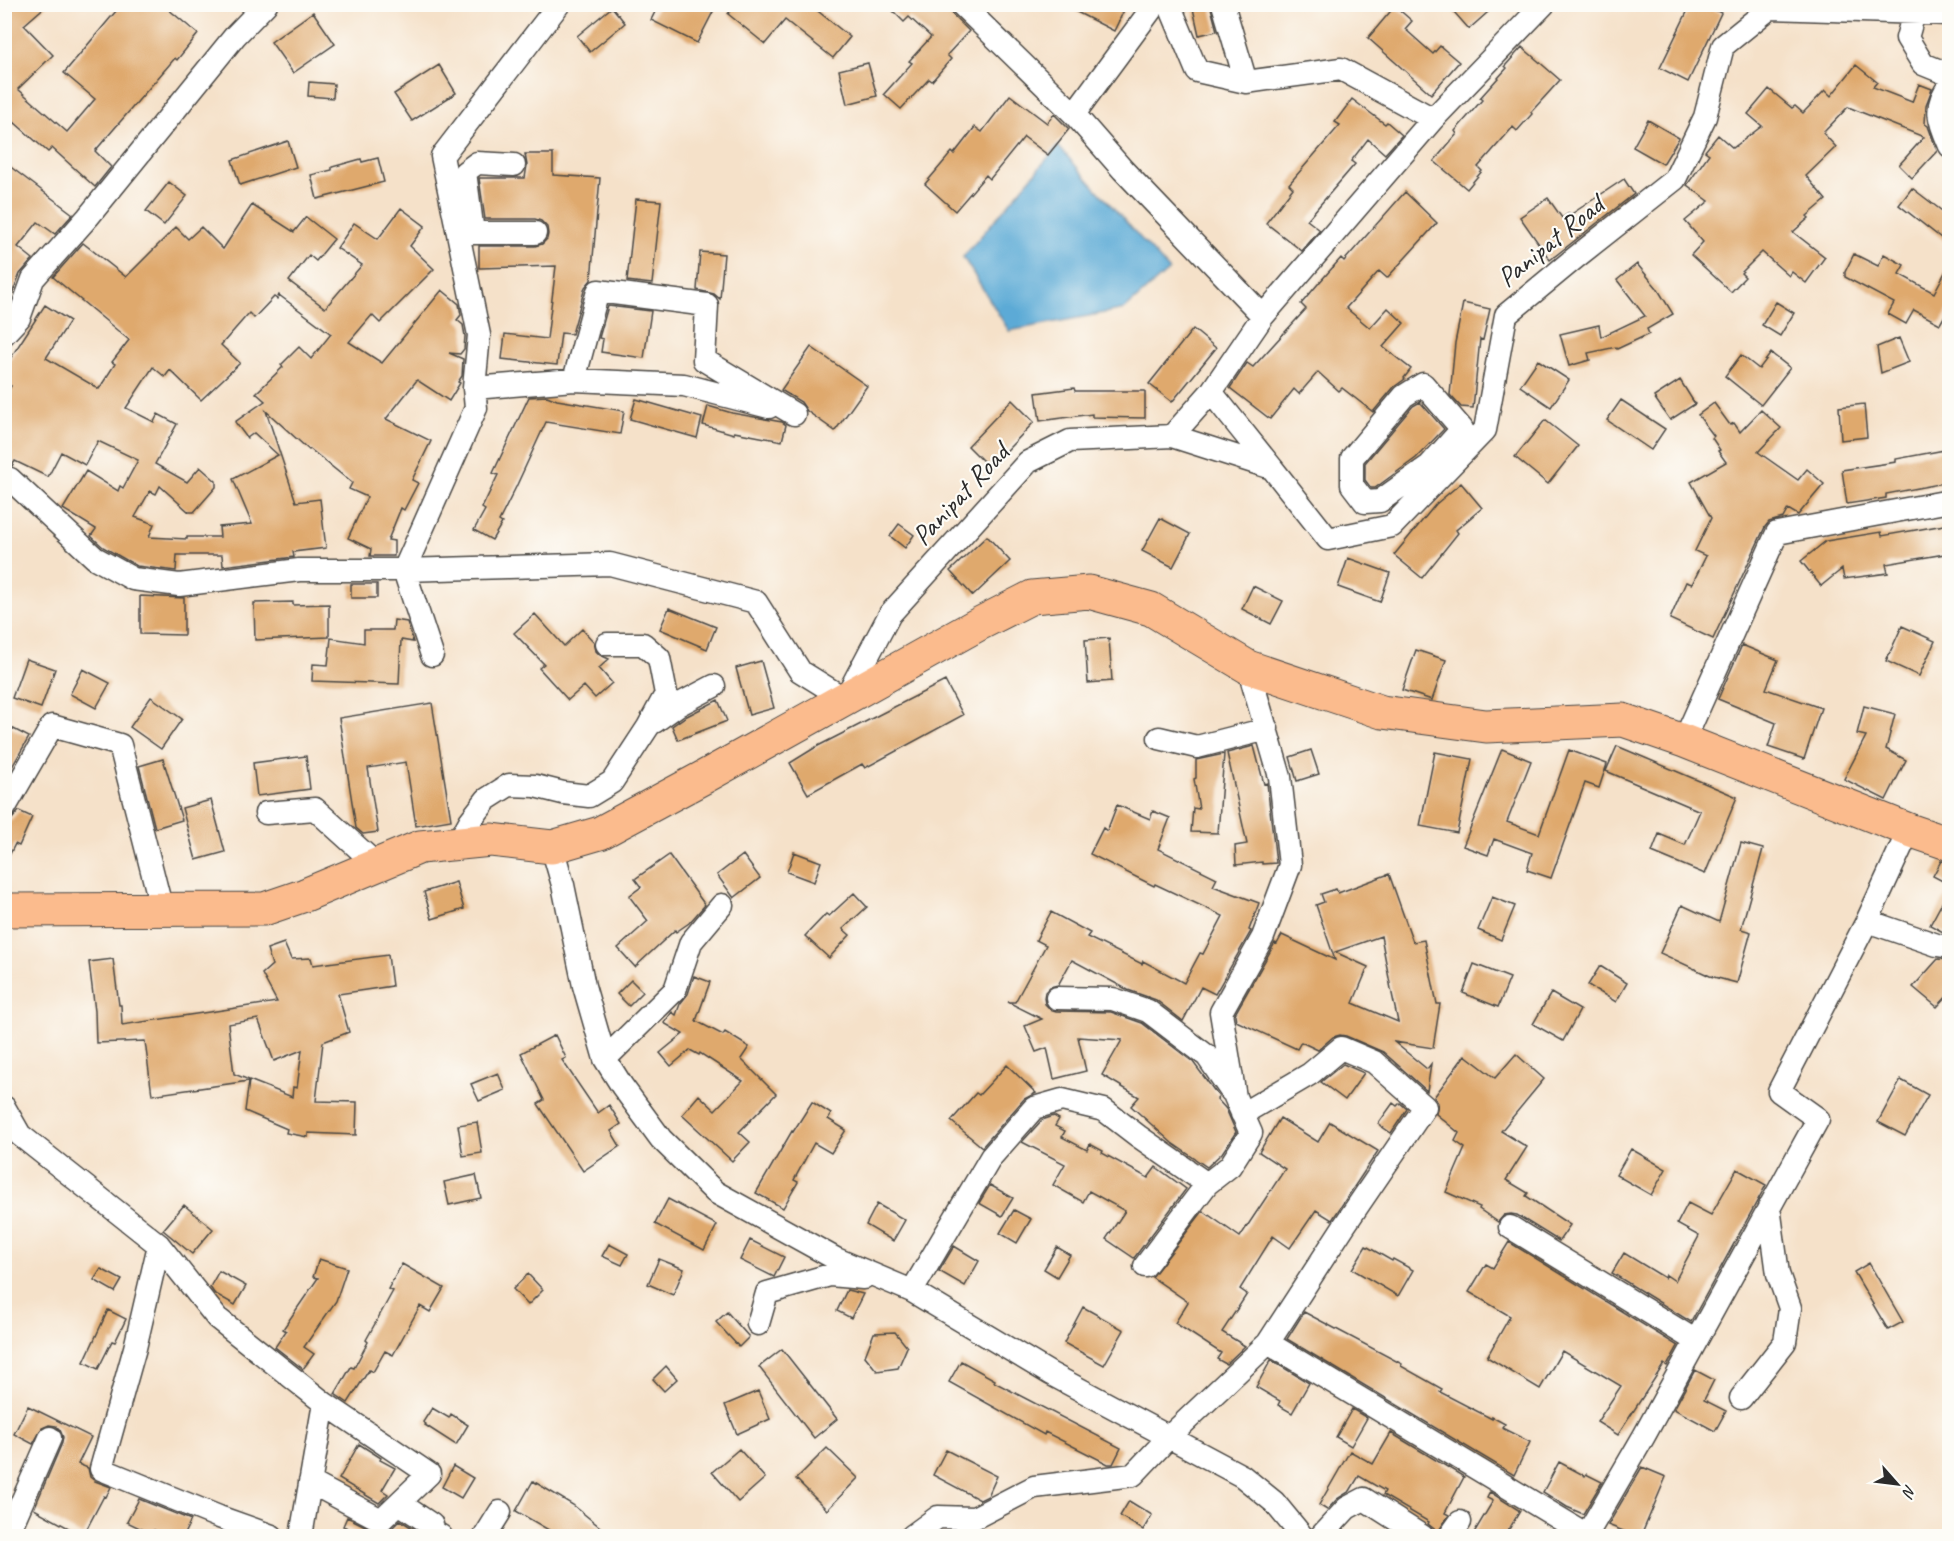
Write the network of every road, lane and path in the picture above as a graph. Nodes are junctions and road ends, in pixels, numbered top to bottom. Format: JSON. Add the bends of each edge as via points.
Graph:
{"nodes":[{"id":1,"x":266,"y":4,"type":"edge"},
{"id":2,"x":559,"y":4,"type":"edge"},
{"id":3,"x":961,"y":4,"type":"edge"},
{"id":4,"x":1156,"y":4,"type":"edge"},
{"id":5,"x":1169,"y":4,"type":"edge"},
{"id":6,"x":1223,"y":4,"type":"edge"},
{"id":7,"x":1544,"y":4,"type":"edge"},
{"id":8,"x":1914,"y":13,"type":"junction"},
{"id":9,"x":1950,"y":14,"type":"edge"},
{"id":10,"x":1950,"y":75,"type":"edge"},
{"id":11,"x":1246,"y":82,"type":"junction"},
{"id":12,"x":1950,"y":85,"type":"edge"},
{"id":13,"x":1074,"y":114,"type":"junction"},
{"id":14,"x":1433,"y":119,"type":"junction"},
{"id":15,"x":1950,"y":146,"type":"edge"},
{"id":16,"x":514,"y":165,"type":"dead end"},
{"id":17,"x":465,"y":233,"type":"junction"},
{"id":18,"x":535,"y":233,"type":"dead end"},
{"id":19,"x":1263,"y":316,"type":"junction"},
{"id":20,"x":9,"y":322,"type":"edge"},
{"id":21,"x":574,"y":380,"type":"junction"},
{"id":22,"x":474,"y":388,"type":"junction"},
{"id":23,"x":1211,"y":392,"type":"junction"},
{"id":24,"x":1172,"y":435,"type":"junction"},
{"id":25,"x":1272,"y":468,"type":"junction"},
{"id":26,"x":1433,"y":472,"type":"junction"},
{"id":27,"x":4,"y":477,"type":"edge"},
{"id":28,"x":1950,"y":501,"type":"edge"},
{"id":29,"x":404,"y":570,"type":"junction"},
{"id":30,"x":607,"y":645,"type":"dead end"},
{"id":31,"x":432,"y":655,"type":"dead end"},
{"id":32,"x":1248,"y":667,"type":"junction"},
{"id":33,"x":714,"y":686,"type":"dead end"},
{"id":34,"x":845,"y":699,"type":"junction"},
{"id":35,"x":648,"y":727,"type":"junction"},
{"id":36,"x":1267,"y":729,"type":"junction"},
{"id":37,"x":1159,"y":738,"type":"dead end"},
{"id":38,"x":1684,"y":741,"type":"junction"},
{"id":39,"x":4,"y":809,"type":"edge"},
{"id":40,"x":266,"y":813,"type":"dead end"},
{"id":41,"x":1909,"y":830,"type":"junction"},
{"id":42,"x":458,"y":843,"type":"junction"},
{"id":43,"x":1950,"y":844,"type":"edge"},
{"id":44,"x":552,"y":848,"type":"junction"},
{"id":45,"x":377,"y":865,"type":"junction"},
{"id":46,"x":722,"y":905,"type":"dead end"},
{"id":47,"x":4,"y":910,"type":"edge"},
{"id":48,"x":162,"y":910,"type":"junction"},
{"id":49,"x":1867,"y":921,"type":"junction"},
{"id":50,"x":1950,"y":947,"type":"edge"},
{"id":51,"x":1057,"y":998,"type":"dead end"},
{"id":52,"x":605,"y":1059,"type":"junction"},
{"id":53,"x":1238,"y":1105,"type":"junction"},
{"id":54,"x":4,"y":1107,"type":"edge"},
{"id":55,"x":1207,"y":1184,"type":"junction"},
{"id":56,"x":1770,"y":1207,"type":"junction"},
{"id":57,"x":1510,"y":1227,"type":"dead end"},
{"id":58,"x":159,"y":1245,"type":"junction"},
{"id":59,"x":1145,"y":1266,"type":"dead end"},
{"id":60,"x":888,"y":1281,"type":"junction"},
{"id":61,"x":912,"y":1291,"type":"junction"},
{"id":62,"x":758,"y":1324,"type":"dead end"},
{"id":63,"x":1696,"y":1341,"type":"junction"},
{"id":64,"x":1268,"y":1343,"type":"junction"},
{"id":65,"x":1741,"y":1398,"type":"dead end"},
{"id":66,"x":324,"y":1403,"type":"junction"},
{"id":67,"x":1169,"y":1437,"type":"junction"},
{"id":68,"x":50,"y":1438,"type":"dead end"},
{"id":69,"x":310,"y":1482,"type":"junction"},
{"id":70,"x":399,"y":1503,"type":"junction"},
{"id":71,"x":500,"y":1512,"type":"dead end"},
{"id":72,"x":7,"y":1536,"type":"edge"},
{"id":73,"x":272,"y":1536,"type":"edge"},
{"id":74,"x":301,"y":1536,"type":"edge"},
{"id":75,"x":441,"y":1536,"type":"edge"},
{"id":76,"x":484,"y":1536,"type":"edge"},
{"id":77,"x":912,"y":1536,"type":"edge"},
{"id":78,"x":1302,"y":1536,"type":"edge"},
{"id":79,"x":1321,"y":1536,"type":"edge"},
{"id":80,"x":1422,"y":1536,"type":"edge"},
{"id":81,"x":1586,"y":1536,"type":"edge"}],
"edges":[{"from":1,"to":20,"type":"street","via":[[33,279]]},
{"from":2,"to":17,"type":"street","via":[[442,156]]},
{"from":3,"to":13,"type":"street"},
{"from":4,"to":13,"type":"street"},
{"from":5,"to":11,"type":"street","via":[[1197,71]]},
{"from":6,"to":11,"type":"street"},
{"from":7,"to":14,"type":"street"},
{"from":8,"to":9,"type":"street","name":"Panipat Road"},
{"from":8,"to":10,"type":"street","via":[[1907,38],[1923,64]]},
{"from":8,"to":26,"type":"street","name":"Panipat Road","via":[[1770,8],[1723,46],[1705,117],[1675,179],[1506,315],[1485,430]]},
{"from":11,"to":14,"type":"street","via":[[1341,69]]},
{"from":12,"to":15,"type":"street","via":[[1938,111]]},
{"from":13,"to":19,"type":"street"},
{"from":14,"to":19,"type":"street"},
{"from":16,"to":17,"type":"street","via":[[477,163],[465,172]]},
{"from":17,"to":18,"type":"street"},
{"from":17,"to":22,"type":"street","via":[[479,335]]},
{"from":19,"to":23,"type":"street"},
{"from":21,"to":21,"type":"street","via":[[684,385],[794,414],[704,360],[707,305],[598,291]]},
{"from":21,"to":22,"type":"street"},
{"from":22,"to":29,"type":"street","via":[[476,408]]},
{"from":23,"to":24,"type":"street"},
{"from":23,"to":25,"type":"street"},
{"from":24,"to":25,"type":"street","name":"Panipat Road"},
{"from":24,"to":34,"type":"street","name":"Panipat Road","via":[[1070,441],[1028,462],[890,614]]},
{"from":25,"to":26,"type":"street","name":"Panipat Road","via":[[1328,539],[1392,526]]},
{"from":26,"to":26,"type":"street","via":[[1380,501],[1365,502],[1352,485],[1352,458],[1404,396],[1423,384],[1462,429]]},
{"from":27,"to":29,"type":"street","via":[[95,558],[132,579],[179,585],[299,570]]},
{"from":28,"to":38,"type":"street","via":[[1777,533]]},
{"from":29,"to":31,"type":"street"},
{"from":29,"to":34,"type":"street","via":[[610,564],[756,602],[800,671]]},
{"from":30,"to":35,"type":"street","via":[[643,644],[658,658],[666,694]]},
{"from":32,"to":34,"type":"highway","via":[[1151,609],[1089,592],[1032,597]]},
{"from":32,"to":36,"type":"street"},
{"from":32,"to":38,"type":"highway","via":[[1382,712],[1485,726],[1623,720]]},
{"from":33,"to":35,"type":"street"},
{"from":34,"to":44,"type":"highway","via":[[600,833]]},
{"from":35,"to":42,"type":"street","via":[[612,782],[590,796],[509,785],[488,799]]},
{"from":36,"to":37,"type":"street","via":[[1197,747]]},
{"from":36,"to":53,"type":"street","via":[[1280,777],[1290,865],[1263,937],[1221,1012]]},
{"from":38,"to":41,"type":"highway"},
{"from":39,"to":48,"type":"street","via":[[52,726],[120,745]]},
{"from":40,"to":45,"type":"street","via":[[315,809]]},
{"from":41,"to":43,"type":"highway"},
{"from":41,"to":49,"type":"street"},
{"from":42,"to":44,"type":"highway","via":[[491,840]]},
{"from":42,"to":45,"type":"highway","via":[[420,847]]},
{"from":44,"to":52,"type":"street"},
{"from":45,"to":48,"type":"highway","via":[[264,909]]},
{"from":46,"to":52,"type":"street","via":[[691,942],[675,990]]},
{"from":47,"to":48,"type":"highway"},
{"from":49,"to":50,"type":"street"},
{"from":49,"to":56,"type":"street","via":[[1779,1090],[1818,1119]]},
{"from":51,"to":53,"type":"street","via":[[1113,999],[1148,1011],[1207,1056]]},
{"from":52,"to":60,"type":"street","via":[[661,1139],[715,1192],[836,1259]]},
{"from":53,"to":55,"type":"street","via":[[1251,1133],[1230,1166]]},
{"from":53,"to":64,"type":"street","via":[[1310,1074],[1341,1048],[1374,1062],[1425,1107]]},
{"from":54,"to":58,"type":"street","via":[[20,1135]]},
{"from":55,"to":59,"type":"street"},
{"from":55,"to":61,"type":"street","via":[[1104,1110],[1062,1100],[1034,1108],[991,1157]]},
{"from":56,"to":63,"type":"street"},
{"from":56,"to":65,"type":"street","via":[[1778,1274],[1790,1308],[1785,1342]]},
{"from":57,"to":63,"type":"street"},
{"from":58,"to":66,"type":"street","via":[[217,1318]]},
{"from":58,"to":73,"type":"street","via":[[101,1468]]},
{"from":60,"to":61,"type":"street"},
{"from":60,"to":62,"type":"street","via":[[830,1275],[767,1293]]},
{"from":61,"to":67,"type":"street","via":[[1051,1374]]},
{"from":63,"to":81,"type":"street"},
{"from":64,"to":67,"type":"street"},
{"from":64,"to":81,"type":"street"},
{"from":66,"to":69,"type":"street"},
{"from":66,"to":70,"type":"street","via":[[429,1474]]},
{"from":67,"to":77,"type":"street","via":[[1133,1475],[1034,1486],[974,1518],[938,1517]]},
{"from":67,"to":78,"type":"street","via":[[1242,1476],[1274,1502]]},
{"from":68,"to":72,"type":"street"},
{"from":69,"to":70,"type":"street","via":[[381,1520]]},
{"from":69,"to":74,"type":"street"},
{"from":70,"to":75,"type":"street","via":[[432,1525]]},
{"from":71,"to":76,"type":"street"},
{"from":79,"to":80,"type":"street","via":[[1347,1508],[1364,1499]]}]}
